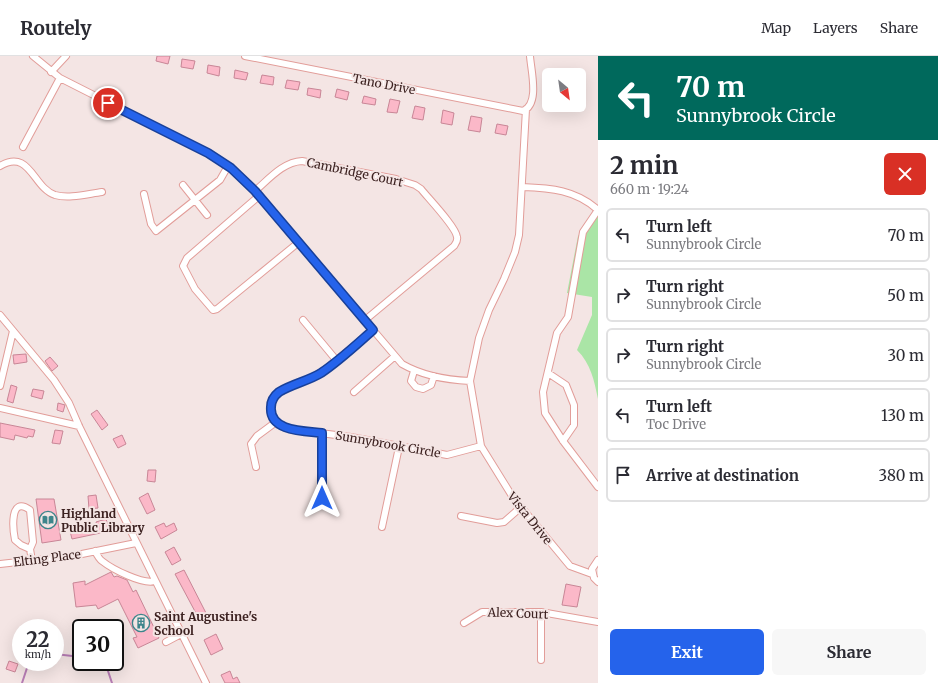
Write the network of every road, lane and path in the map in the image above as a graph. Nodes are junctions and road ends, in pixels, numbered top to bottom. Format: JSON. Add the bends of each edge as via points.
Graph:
{"nodes":[{"id":1,"x":33,"y":56,"type":"edge"},
{"id":2,"x":66,"y":56,"type":"edge"},
{"id":3,"x":245,"y":56,"type":"edge"},
{"id":4,"x":530,"y":56,"type":"edge"},
{"id":5,"x":51,"y":72,"type":"junction"},
{"id":6,"x":60,"y":78,"type":"junction"},
{"id":7,"x":524,"y":110,"type":"junction"},
{"id":8,"x":23,"y":147,"type":"dead end"},
{"id":9,"x":0,"y":166,"type":"edge"},
{"id":10,"x":228,"y":166,"type":"junction"},
{"id":11,"x":183,"y":185,"type":"dead end"},
{"id":12,"x":522,"y":187,"type":"junction"},
{"id":13,"x":102,"y":192,"type":"dead end"},
{"id":14,"x":257,"y":193,"type":"junction"},
{"id":15,"x":144,"y":194,"type":"dead end"},
{"id":16,"x":195,"y":200,"type":"junction"},
{"id":17,"x":598,"y":210,"type":"edge"},
{"id":18,"x":207,"y":215,"type":"dead end"},
{"id":19,"x":299,"y":242,"type":"junction"},
{"id":20,"x":0,"y":315,"type":"edge"},
{"id":21,"x":303,"y":320,"type":"dead end"},
{"id":22,"x":364,"y":321,"type":"junction"},
{"id":23,"x":373,"y":330,"type":"junction"},
{"id":24,"x":13,"y":331,"type":"junction"},
{"id":25,"x":395,"y":356,"type":"junction"},
{"id":26,"x":337,"y":361,"type":"junction"},
{"id":27,"x":414,"y":371,"type":"junction"},
{"id":28,"x":548,"y":373,"type":"junction"},
{"id":29,"x":434,"y":376,"type":"junction"},
{"id":30,"x":470,"y":381,"type":"junction"},
{"id":31,"x":0,"y":386,"type":"edge"},
{"id":32,"x":354,"y":392,"type":"dead end"},
{"id":33,"x":0,"y":408,"type":"edge"},
{"id":34,"x":276,"y":422,"type":"junction"},
{"id":35,"x":79,"y":426,"type":"junction"},
{"id":36,"x":322,"y":433,"type":"junction"},
{"id":37,"x":562,"y":441,"type":"junction"},
{"id":38,"x":399,"y":446,"type":"junction"},
{"id":39,"x":481,"y":446,"type":"junction"},
{"id":40,"x":256,"y":467,"type":"dead end"},
{"id":41,"x":598,"y":487,"type":"edge"},
{"id":42,"x":322,"y":498,"type":"dead end"},
{"id":43,"x":520,"y":508,"type":"junction"},
{"id":44,"x":461,"y":516,"type":"dead end"},
{"id":45,"x":382,"y":527,"type":"dead end"},
{"id":46,"x":136,"y":542,"type":"junction"},
{"id":47,"x":30,"y":549,"type":"junction"},
{"id":48,"x":95,"y":551,"type":"junction"},
{"id":49,"x":32,"y":560,"type":"junction"},
{"id":50,"x":598,"y":560,"type":"edge"},
{"id":51,"x":0,"y":564,"type":"edge"},
{"id":52,"x":592,"y":574,"type":"junction"},
{"id":53,"x":155,"y":581,"type":"junction"},
{"id":54,"x":598,"y":582,"type":"edge"},
{"id":55,"x":541,"y":612,"type":"junction"},
{"id":56,"x":598,"y":622,"type":"edge"},
{"id":57,"x":464,"y":623,"type":"dead end"},
{"id":58,"x":181,"y":634,"type":"junction"},
{"id":59,"x":166,"y":642,"type":"dead end"},
{"id":60,"x":541,"y":660,"type":"dead end"},
{"id":61,"x":206,"y":683,"type":"edge"}],
"edges":[{"from":1,"to":5,"type":"street"},
{"from":2,"to":5,"type":"street"},
{"from":3,"to":7,"type":"street","name":"Tano Drive"},
{"from":4,"to":7,"type":"street","name":"Vista Drive","via":[[532,97],[531,104]]},
{"from":5,"to":6,"type":"street"},
{"from":6,"to":8,"type":"street"},
{"from":6,"to":10,"type":"street","via":[[202,149]]},
{"from":7,"to":12,"type":"street","name":"Vista Drive"},
{"from":9,"to":13,"type":"street","via":[[13,161],[19,162],[26,166],[46,191],[56,195]]},
{"from":10,"to":14,"type":"street"},
{"from":10,"to":16,"type":"street","via":[[220,180]]},
{"from":11,"to":16,"type":"street"},
{"from":12,"to":17,"type":"street","via":[[569,192],[589,202]]},
{"from":12,"to":30,"type":"street","name":"Vista Drive","via":[[519,234],[515,252],[479,338]]},
{"from":14,"to":19,"type":"street"},
{"from":14,"to":19,"type":"street","via":[[187,258],[183,266],[195,289],[213,310],[217,309]]},
{"from":14,"to":22,"type":"street","name":"Cambridge Court","via":[[281,169],[291,163],[302,161],[396,180],[420,189],[452,228],[457,241]]},
{"from":15,"to":16,"type":"street","via":[[151,224],[156,231]]},
{"from":16,"to":18,"type":"street"},
{"from":17,"to":28,"type":"street","via":[[583,232],[568,317],[557,334]]},
{"from":19,"to":22,"type":"street"},
{"from":20,"to":24,"type":"street"},
{"from":21,"to":26,"type":"street"},
{"from":22,"to":23,"type":"street"},
{"from":23,"to":25,"type":"street"},
{"from":23,"to":26,"type":"street"},
{"from":24,"to":31,"type":"street"},
{"from":24,"to":35,"type":"street","via":[[58,386]]},
{"from":25,"to":27,"type":"street"},
{"from":25,"to":32,"type":"street"},
{"from":26,"to":34,"type":"street","via":[[315,376],[276,395],[271,402],[270,410]]},
{"from":27,"to":29,"type":"street"},
{"from":27,"to":29,"type":"street","via":[[411,381],[416,387],[423,389],[431,385]]},
{"from":28,"to":37,"type":"street","via":[[543,392],[546,413]]},
{"from":28,"to":37,"type":"street","via":[[566,385],[574,404],[574,425]]},
{"from":29,"to":30,"type":"street"},
{"from":30,"to":39,"type":"street","name":"Vista Drive"},
{"from":33,"to":35,"type":"street"},
{"from":34,"to":36,"type":"street","name":"Sunnybrook Circle","via":[[290,429]]},
{"from":34,"to":40,"type":"street","via":[[257,436],[251,444]]},
{"from":35,"to":46,"type":"street"},
{"from":36,"to":38,"type":"street","name":"Sunnybrook Circle"},
{"from":36,"to":42,"type":"street"},
{"from":37,"to":41,"type":"street"},
{"from":38,"to":39,"type":"street","name":"Sunnybrook Circle","via":[[447,455]]},
{"from":38,"to":45,"type":"street"},
{"from":39,"to":43,"type":"street","name":"Vista Drive"},
{"from":43,"to":44,"type":"street","via":[[504,522],[497,524]]},
{"from":43,"to":52,"type":"street","name":"Vista Drive","via":[[570,566]]},
{"from":46,"to":48,"type":"street","name":"Elting Place"},
{"from":46,"to":53,"type":"street"},
{"from":47,"to":47,"type":"street","via":[[33,542],[30,510],[21,507],[15,510],[13,515],[15,540]]},
{"from":47,"to":49,"type":"street"},
{"from":48,"to":49,"type":"street","name":"Elting Place"},
{"from":48,"to":53,"type":"street","name":"Elting Place","via":[[102,562],[146,582]]},
{"from":49,"to":51,"type":"street","name":"Elting Place"},
{"from":50,"to":52,"type":"street"},
{"from":52,"to":54,"type":"street"},
{"from":53,"to":58,"type":"street"},
{"from":55,"to":56,"type":"street","name":"Alex Court"},
{"from":55,"to":57,"type":"street","name":"Alex Court","via":[[482,612]]},
{"from":55,"to":60,"type":"street"},
{"from":58,"to":59,"type":"street"},
{"from":58,"to":61,"type":"street"}]}
